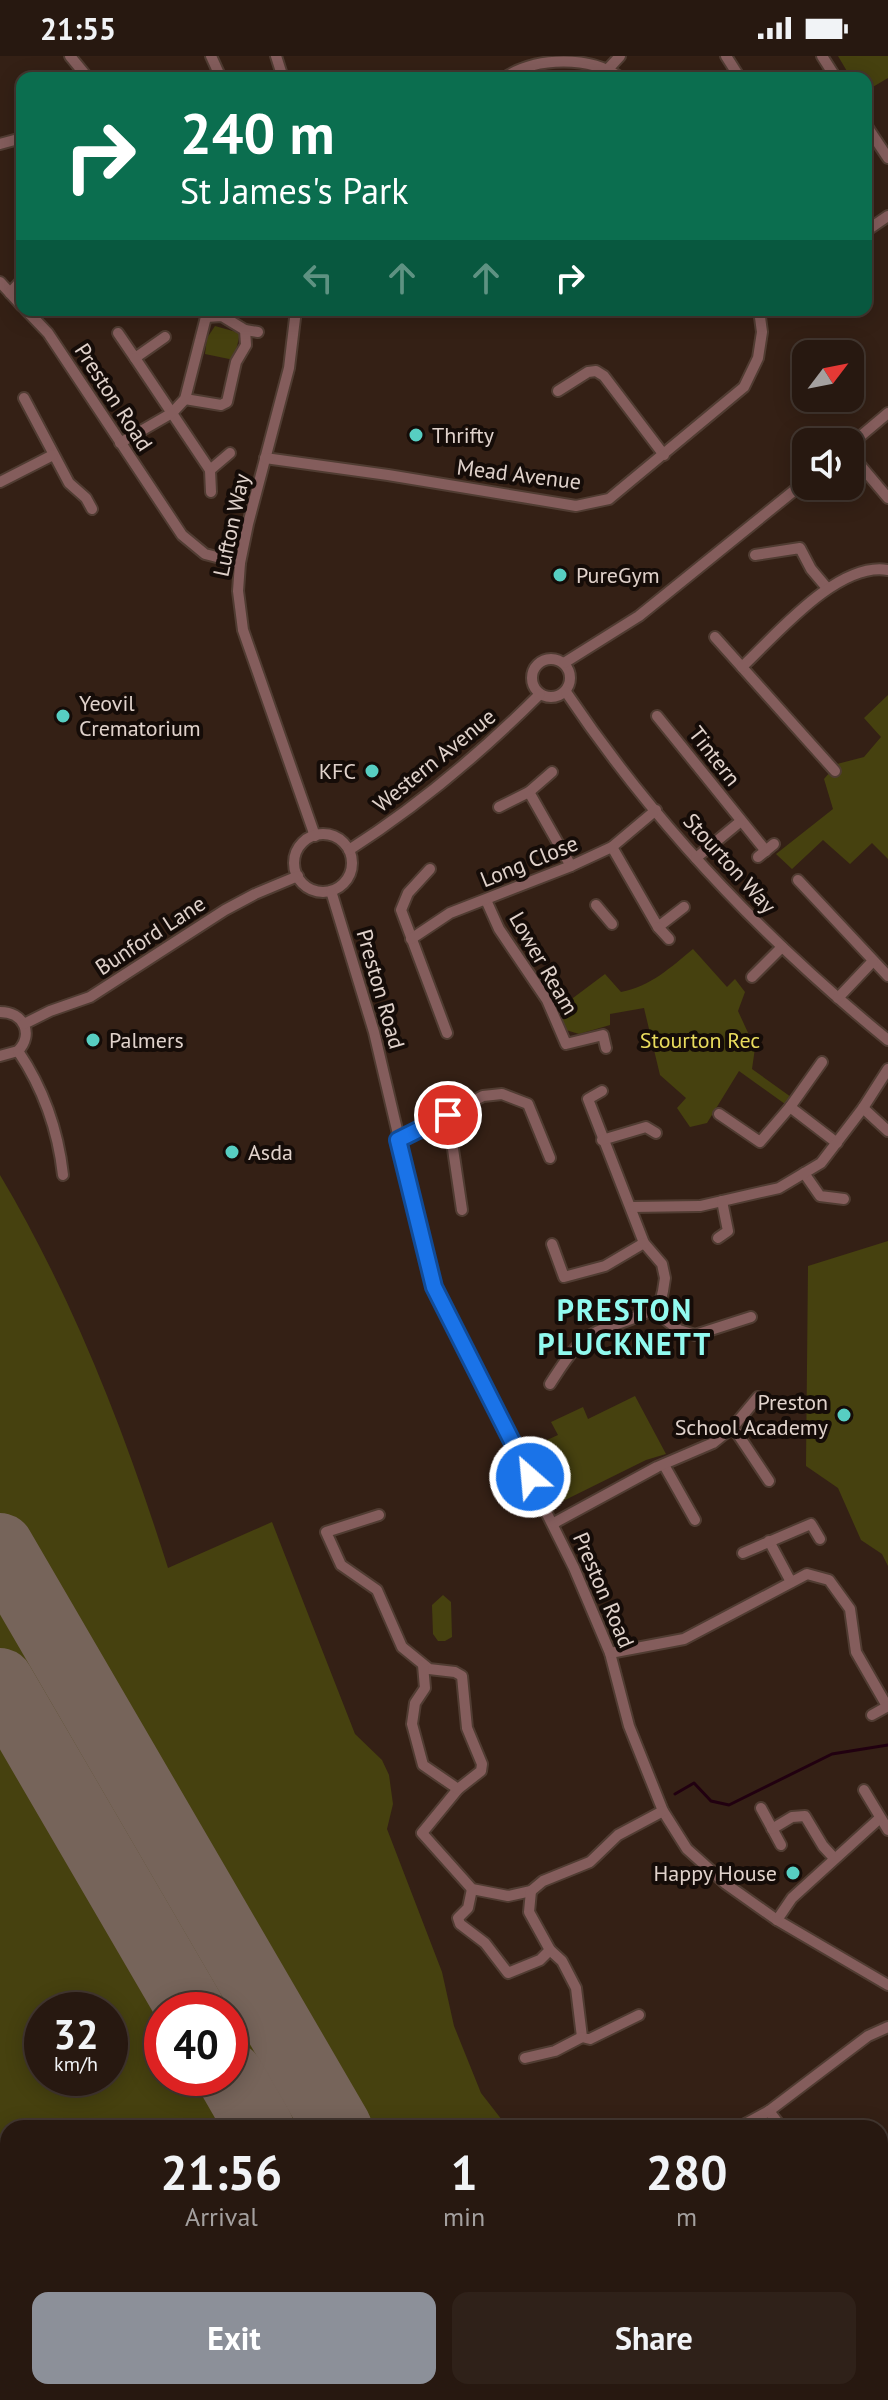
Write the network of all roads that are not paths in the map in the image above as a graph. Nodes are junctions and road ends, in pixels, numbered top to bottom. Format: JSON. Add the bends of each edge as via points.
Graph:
{"nodes":[{"id":1,"x":70,"y":56,"type":"edge"},
{"id":2,"x":620,"y":56,"type":"edge"},
{"id":3,"x":609,"y":68,"type":"junction"},
{"id":4,"x":83,"y":72,"type":"edge"},
{"id":5,"x":519,"y":72,"type":"edge"},
{"id":6,"x":614,"y":72,"type":"edge"},
{"id":7,"x":872,"y":134,"type":"edge"},
{"id":8,"x":888,"y":158,"type":"edge"},
{"id":9,"x":0,"y":282,"type":"edge"},
{"id":10,"x":16,"y":286,"type":"edge"},
{"id":11,"x":10,"y":293,"type":"junction"},
{"id":12,"x":16,"y":299,"type":"edge"},
{"id":13,"x":32,"y":316,"type":"edge"},
{"id":14,"x":210,"y":316,"type":"edge"},
{"id":15,"x":222,"y":316,"type":"edge"},
{"id":16,"x":295,"y":316,"type":"edge"},
{"id":17,"x":759,"y":316,"type":"edge"},
{"id":18,"x":245,"y":330,"type":"junction"},
{"id":19,"x":258,"y":332,"type":"dead end"},
{"id":20,"x":118,"y":333,"type":"dead end"},
{"id":21,"x":165,"y":337,"type":"dead end"},
{"id":22,"x":135,"y":358,"type":"junction"},
{"id":23,"x":558,"y":391,"type":"dead end"},
{"id":24,"x":24,"y":398,"type":"dead end"},
{"id":25,"x":185,"y":399,"type":"junction"},
{"id":26,"x":172,"y":413,"type":"junction"},
{"id":27,"x":888,"y":413,"type":"edge"},
{"id":28,"x":864,"y":433,"type":"edge"},
{"id":29,"x":120,"y":443,"type":"junction"},
{"id":30,"x":230,"y":453,"type":"dead end"},
{"id":31,"x":53,"y":455,"type":"junction"},
{"id":32,"x":664,"y":455,"type":"junction"},
{"id":33,"x":265,"y":458,"type":"junction"},
{"id":34,"x":210,"y":470,"type":"junction"},
{"id":35,"x":864,"y":470,"type":"edge"},
{"id":36,"x":0,"y":482,"type":"edge"},
{"id":37,"x":211,"y":492,"type":"dead end"},
{"id":38,"x":792,"y":492,"type":"edge"},
{"id":39,"x":888,"y":498,"type":"edge"},
{"id":40,"x":92,"y":509,"type":"dead end"},
{"id":41,"x":755,"y":555,"type":"dead end"},
{"id":42,"x":240,"y":563,"type":"junction"},
{"id":43,"x":888,"y":570,"type":"edge"},
{"id":44,"x":827,"y":588,"type":"junction"},
{"id":45,"x":715,"y":637,"type":"dead end"},
{"id":46,"x":564,"y":663,"type":"junction"},
{"id":47,"x":742,"y":667,"type":"junction"},
{"id":48,"x":566,"y":692,"type":"junction"},
{"id":49,"x":540,"y":694,"type":"junction"},
{"id":50,"x":657,"y":716,"type":"dead end"},
{"id":51,"x":835,"y":771,"type":"dead end"},
{"id":52,"x":552,"y":772,"type":"dead end"},
{"id":53,"x":529,"y":792,"type":"junction"},
{"id":54,"x":499,"y":807,"type":"dead end"},
{"id":55,"x":656,"y":810,"type":"junction"},
{"id":56,"x":741,"y":821,"type":"junction"},
{"id":57,"x":315,"y":836,"type":"junction"},
{"id":58,"x":612,"y":847,"type":"junction"},
{"id":59,"x":349,"y":850,"type":"junction"},
{"id":60,"x":766,"y":851,"type":"dead end"},
{"id":61,"x":696,"y":858,"type":"junction"},
{"id":62,"x":571,"y":866,"type":"junction"},
{"id":63,"x":430,"y":869,"type":"dead end"},
{"id":64,"x":298,"y":876,"type":"junction"},
{"id":65,"x":799,"y":879,"type":"dead end"},
{"id":66,"x":331,"y":891,"type":"junction"},
{"id":67,"x":486,"y":900,"type":"junction"},
{"id":68,"x":596,"y":905,"type":"dead end"},
{"id":69,"x":684,"y":907,"type":"dead end"},
{"id":70,"x":612,"y":924,"type":"dead end"},
{"id":71,"x":658,"y":927,"type":"junction"},
{"id":72,"x":411,"y":939,"type":"junction"},
{"id":73,"x":669,"y":939,"type":"dead end"},
{"id":74,"x":782,"y":947,"type":"junction"},
{"id":75,"x":873,"y":961,"type":"junction"},
{"id":76,"x":888,"y":976,"type":"edge"},
{"id":77,"x":752,"y":977,"type":"dead end"},
{"id":78,"x":838,"y":998,"type":"junction"},
{"id":79,"x":0,"y":1012,"type":"edge"},
{"id":80,"x":24,"y":1024,"type":"junction"},
{"id":81,"x":447,"y":1033,"type":"dead end"},
{"id":82,"x":888,"y":1040,"type":"edge"},
{"id":83,"x":606,"y":1048,"type":"dead end"},
{"id":84,"x":18,"y":1051,"type":"junction"},
{"id":85,"x":0,"y":1056,"type":"edge"},
{"id":86,"x":822,"y":1062,"type":"dead end"},
{"id":87,"x":888,"y":1069,"type":"edge"},
{"id":88,"x":602,"y":1091,"type":"dead end"},
{"id":89,"x":790,"y":1107,"type":"junction"},
{"id":90,"x":863,"y":1108,"type":"junction"},
{"id":91,"x":719,"y":1114,"type":"dead end"},
{"id":92,"x":448,"y":1115,"type":"junction"},
{"id":93,"x":888,"y":1131,"type":"edge"},
{"id":94,"x":656,"y":1133,"type":"dead end"},
{"id":95,"x":398,"y":1140,"type":"junction"},
{"id":96,"x":602,"y":1140,"type":"junction"},
{"id":97,"x":837,"y":1143,"type":"junction"},
{"id":98,"x":550,"y":1158,"type":"dead end"},
{"id":99,"x":804,"y":1173,"type":"junction"},
{"id":100,"x":63,"y":1175,"type":"dead end"},
{"id":101,"x":844,"y":1199,"type":"dead end"},
{"id":102,"x":722,"y":1201,"type":"junction"},
{"id":103,"x":631,"y":1207,"type":"junction"},
{"id":104,"x":462,"y":1210,"type":"dead end"},
{"id":105,"x":718,"y":1238,"type":"dead end"},
{"id":106,"x":644,"y":1243,"type":"junction"},
{"id":107,"x":552,"y":1244,"type":"dead end"},
{"id":108,"x":652,"y":1309,"type":"junction"},
{"id":109,"x":751,"y":1317,"type":"dead end"},
{"id":110,"x":550,"y":1384,"type":"dead end"},
{"id":111,"x":758,"y":1397,"type":"dead end"},
{"id":112,"x":733,"y":1427,"type":"junction"},
{"id":113,"x":664,"y":1465,"type":"junction"},
{"id":114,"x":769,"y":1481,"type":"dead end"},
{"id":115,"x":379,"y":1515,"type":"dead end"},
{"id":116,"x":695,"y":1520,"type":"dead end"},
{"id":117,"x":554,"y":1523,"type":"junction"},
{"id":118,"x":820,"y":1539,"type":"dead end"},
{"id":119,"x":769,"y":1541,"type":"junction"},
{"id":120,"x":743,"y":1553,"type":"dead end"},
{"id":121,"x":791,"y":1582,"type":"junction"},
{"id":122,"x":610,"y":1653,"type":"junction"},
{"id":123,"x":423,"y":1665,"type":"junction"},
{"id":124,"x":887,"y":1706,"type":"edge"},
{"id":125,"x":872,"y":1715,"type":"dead end"},
{"id":126,"x":458,"y":1789,"type":"junction"},
{"id":127,"x":864,"y":1790,"type":"dead end"},
{"id":128,"x":761,"y":1808,"type":"dead end"},
{"id":129,"x":663,"y":1811,"type":"junction"},
{"id":130,"x":880,"y":1818,"type":"junction"},
{"id":131,"x":772,"y":1829,"type":"junction"},
{"id":132,"x":888,"y":1830,"type":"edge"},
{"id":133,"x":781,"y":1845,"type":"dead end"},
{"id":134,"x":834,"y":1858,"type":"junction"},
{"id":135,"x":472,"y":1889,"type":"junction"},
{"id":136,"x":531,"y":1891,"type":"junction"},
{"id":137,"x":508,"y":1896,"type":"junction"},
{"id":138,"x":529,"y":1912,"type":"junction"},
{"id":139,"x":777,"y":1920,"type":"junction"},
{"id":140,"x":550,"y":1950,"type":"junction"},
{"id":141,"x":888,"y":1985,"type":"edge"},
{"id":142,"x":639,"y":2015,"type":"dead end"},
{"id":143,"x":888,"y":2027,"type":"edge"},
{"id":144,"x":582,"y":2037,"type":"junction"},
{"id":145,"x":525,"y":2058,"type":"dead end"},
{"id":146,"x":769,"y":2111,"type":"junction"},
{"id":147,"x":753,"y":2120,"type":"edge"},
{"id":148,"x":776,"y":2120,"type":"edge"}],
"edges":[{"from":1,"to":4,"type":"street"},
{"from":2,"to":3,"type":"street"},
{"from":3,"to":5,"type":"street","via":[[570,57]]},
{"from":3,"to":6,"type":"street"},
{"from":7,"to":8,"type":"street"},
{"from":9,"to":11,"type":"street","name":"Preston Road"},
{"from":10,"to":11,"type":"street"},
{"from":11,"to":12,"type":"street","name":"Preston Road"},
{"from":13,"to":29,"type":"street","name":"Preston Road"},
{"from":14,"to":25,"type":"street"},
{"from":15,"to":18,"type":"street"},
{"from":16,"to":33,"type":"street","name":"Lufton Way","via":[[289,368]]},
{"from":17,"to":32,"type":"street","name":"Mead Avenue","via":[[761,345],[751,377]]},
{"from":18,"to":19,"type":"street"},
{"from":18,"to":25,"type":"street","via":[[246,345],[236,362],[227,402]]},
{"from":20,"to":22,"type":"street"},
{"from":21,"to":22,"type":"street"},
{"from":22,"to":26,"type":"street"},
{"from":23,"to":32,"type":"street","via":[[596,371]]},
{"from":24,"to":31,"type":"street"},
{"from":25,"to":26,"type":"street"},
{"from":26,"to":29,"type":"street"},
{"from":26,"to":34,"type":"street"},
{"from":27,"to":28,"type":"street"},
{"from":29,"to":42,"type":"street","name":"Preston Road","via":[[182,535],[205,554]]},
{"from":30,"to":34,"type":"street"},
{"from":31,"to":36,"type":"street"},
{"from":31,"to":40,"type":"street"},
{"from":32,"to":33,"type":"street","name":"Mead Avenue","via":[[609,499],[576,506]]},
{"from":33,"to":42,"type":"street","name":"Lufton Way"},
{"from":34,"to":37,"type":"street"},
{"from":35,"to":39,"type":"street"},
{"from":38,"to":46,"type":"street","via":[[639,616]]},
{"from":41,"to":44,"type":"street","via":[[800,548]]},
{"from":42,"to":57,"type":"street","name":"Lufton Way","via":[[243,630]]},
{"from":43,"to":44,"type":"street","via":[[854,573]]},
{"from":44,"to":47,"type":"street"},
{"from":45,"to":47,"type":"street"},
{"from":46,"to":48,"type":"street","via":[[571,674]]},
{"from":46,"to":49,"type":"street","via":[[548,659],[534,668],[532,680]]},
{"from":47,"to":51,"type":"street"},
{"from":48,"to":49,"type":"street","via":[[556,697]]},
{"from":48,"to":55,"type":"street","name":"Stourton Way"},
{"from":49,"to":59,"type":"street","name":"Western Avenue","via":[[427,795]]},
{"from":50,"to":56,"type":"street","name":"Tintern"},
{"from":52,"to":53,"type":"street"},
{"from":53,"to":54,"type":"street"},
{"from":53,"to":62,"type":"street"},
{"from":55,"to":58,"type":"street","name":"Long Close"},
{"from":55,"to":61,"type":"street","name":"Stourton Way"},
{"from":56,"to":60,"type":"street","name":"Tintern"},
{"from":56,"to":61,"type":"street"},
{"from":57,"to":59,"type":"street","via":[[334,837]]},
{"from":57,"to":64,"type":"street","via":[[297,850]]},
{"from":58,"to":62,"type":"street","name":"Long Close"},
{"from":58,"to":71,"type":"street"},
{"from":59,"to":66,"type":"street","via":[[350,874]]},
{"from":61,"to":74,"type":"street","name":"Stourton Way"},
{"from":62,"to":67,"type":"street","name":"Long Close"},
{"from":63,"to":72,"type":"street","via":[[408,893],[401,910]]},
{"from":64,"to":66,"type":"street","via":[[308,888]]},
{"from":64,"to":80,"type":"street","name":"Bunford Lane","via":[[225,910],[90,997]]},
{"from":65,"to":75,"type":"street"},
{"from":66,"to":95,"type":"street","name":"Preston Road","via":[[374,1032]]},
{"from":67,"to":72,"type":"street","name":"Long Close","via":[[450,913]]},
{"from":67,"to":83,"type":"street","name":"Lower Ream","via":[[499,929],[547,1000],[566,1044],[603,1035]]},
{"from":68,"to":70,"type":"street"},
{"from":69,"to":71,"type":"street"},
{"from":71,"to":73,"type":"street"},
{"from":72,"to":81,"type":"street"},
{"from":74,"to":77,"type":"street"},
{"from":74,"to":78,"type":"street","name":"Stourton Way"},
{"from":75,"to":76,"type":"street"},
{"from":75,"to":78,"type":"street"},
{"from":78,"to":82,"type":"street","name":"Stourton Way"},
{"from":79,"to":80,"type":"street","via":[[15,1014]]},
{"from":80,"to":84,"type":"street","via":[[26,1039]]},
{"from":84,"to":85,"type":"street"},
{"from":84,"to":100,"type":"street","via":[[51,1116]]},
{"from":86,"to":89,"type":"street"},
{"from":87,"to":90,"type":"street"},
{"from":88,"to":96,"type":"street","via":[[585,1098]]},
{"from":89,"to":91,"type":"street","via":[[760,1142]]},
{"from":89,"to":97,"type":"street"},
{"from":90,"to":93,"type":"street"},
{"from":90,"to":97,"type":"street"},
{"from":92,"to":95,"type":"street"},
{"from":92,"to":98,"type":"street","via":[[483,1096],[502,1094],[528,1104],[540,1148]]},
{"from":92,"to":104,"type":"street"},
{"from":94,"to":96,"type":"street","via":[[646,1127]]},
{"from":95,"to":117,"type":"street","name":"Preston Road","via":[[434,1287]]},
{"from":96,"to":103,"type":"street"},
{"from":97,"to":99,"type":"street","via":[[821,1163]]},
{"from":99,"to":101,"type":"street","via":[[820,1196]]},
{"from":99,"to":102,"type":"street","via":[[779,1188]]},
{"from":102,"to":103,"type":"street"},
{"from":102,"to":105,"type":"street","via":[[728,1231]]},
{"from":103,"to":106,"type":"street"},
{"from":106,"to":107,"type":"street","via":[[605,1266],[564,1277]]},
{"from":106,"to":108,"type":"street","via":[[662,1264],[665,1278],[661,1299]]},
{"from":108,"to":109,"type":"street","via":[[679,1330],[695,1335]]},
{"from":108,"to":110,"type":"street","via":[[584,1340]]},
{"from":111,"to":112,"type":"street"},
{"from":112,"to":113,"type":"street","via":[[713,1443]]},
{"from":112,"to":114,"type":"street"},
{"from":113,"to":116,"type":"street"},
{"from":113,"to":117,"type":"street"},
{"from":115,"to":123,"type":"street","via":[[326,1532],[341,1565],[377,1590],[402,1647]]},
{"from":117,"to":122,"type":"street","name":"Preston Road"},
{"from":118,"to":119,"type":"street","via":[[811,1524]]},
{"from":119,"to":120,"type":"street"},
{"from":119,"to":121,"type":"street"},
{"from":121,"to":122,"type":"street","via":[[684,1639]]},
{"from":121,"to":124,"type":"street","via":[[807,1574],[829,1580],[850,1609],[856,1652]]},
{"from":122,"to":129,"type":"street","name":"Preston Road","via":[[629,1726]]},
{"from":123,"to":126,"type":"street","via":[[425,1688],[415,1703],[412,1724],[423,1765]]},
{"from":123,"to":126,"type":"street","via":[[462,1676],[467,1728],[482,1764],[481,1771]]},
{"from":124,"to":125,"type":"street"},
{"from":126,"to":135,"type":"street","via":[[422,1833]]},
{"from":127,"to":130,"type":"street"},
{"from":128,"to":131,"type":"street"},
{"from":129,"to":136,"type":"street","via":[[618,1835],[590,1862]]},
{"from":129,"to":139,"type":"street","name":"Preston Road","via":[[687,1849]]},
{"from":130,"to":132,"type":"street"},
{"from":130,"to":134,"type":"street"},
{"from":131,"to":133,"type":"street"},
{"from":131,"to":134,"type":"street","via":[[805,1816]]},
{"from":134,"to":139,"type":"street"},
{"from":135,"to":137,"type":"street"},
{"from":135,"to":140,"type":"street","via":[[460,1924],[485,1943],[508,1973]]},
{"from":136,"to":137,"type":"street"},
{"from":136,"to":138,"type":"street"},
{"from":137,"to":138,"type":"street"},
{"from":138,"to":140,"type":"street"},
{"from":139,"to":141,"type":"street","name":"Preston Road"},
{"from":140,"to":144,"type":"street","via":[[576,1988]]},
{"from":142,"to":144,"type":"street","via":[[590,2039]]},
{"from":143,"to":146,"type":"street","via":[[868,2036]]},
{"from":144,"to":145,"type":"street"},
{"from":146,"to":147,"type":"street"},
{"from":146,"to":148,"type":"street"}]}
